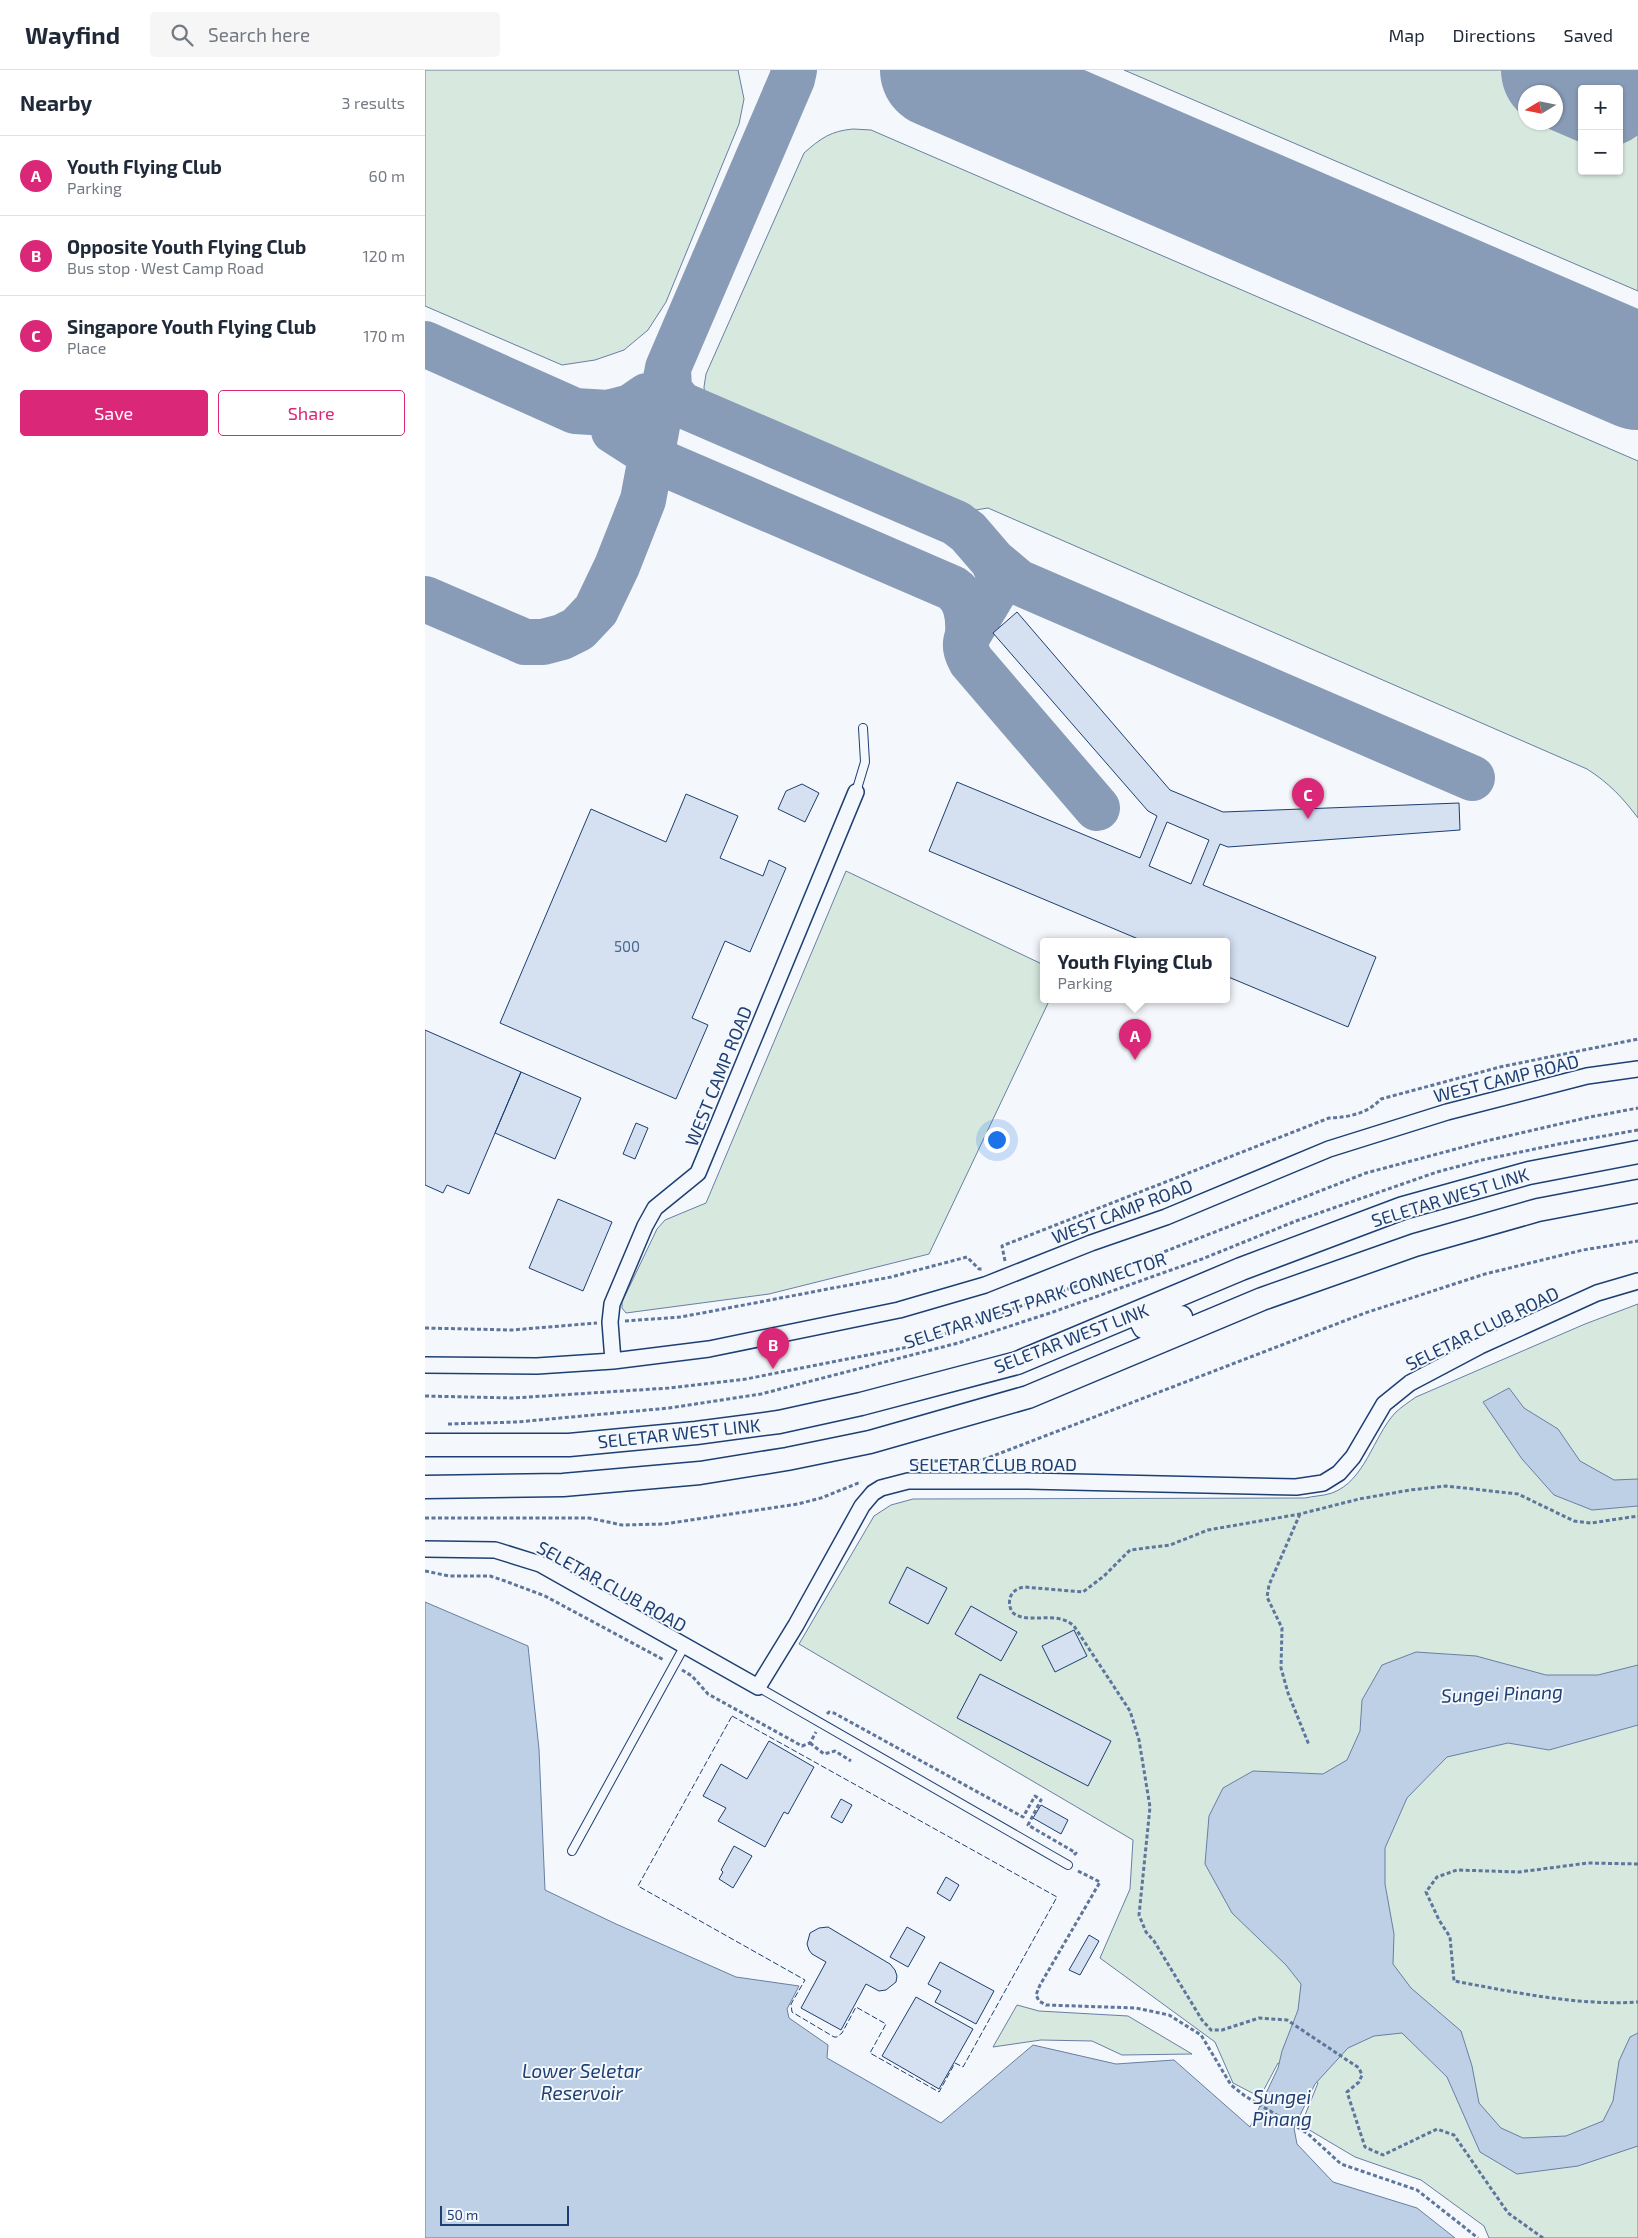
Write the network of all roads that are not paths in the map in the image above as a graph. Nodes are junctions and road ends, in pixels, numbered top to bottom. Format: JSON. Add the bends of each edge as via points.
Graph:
{"nodes":[{"id":1,"x":863,"y":728,"type":"dead end"},
{"id":2,"x":856,"y":792,"type":"joint"},
{"id":3,"x":1638,"y":1069,"type":"edge"},
{"id":4,"x":1638,"y":1152,"type":"edge"},
{"id":5,"x":1638,"y":1191,"type":"edge"},
{"id":6,"x":1638,"y":1281,"type":"edge"},
{"id":7,"x":1262,"y":1299,"type":"junction"},
{"id":8,"x":1137,"y":1313,"type":"junction"},
{"id":9,"x":613,"y":1361,"type":"junction"},
{"id":10,"x":425,"y":1365,"type":"edge"},
{"id":11,"x":425,"y":1445,"type":"edge"},
{"id":12,"x":425,"y":1486,"type":"edge"},
{"id":13,"x":425,"y":1549,"type":"edge"},
{"id":14,"x":684,"y":1646,"type":"junction"},
{"id":15,"x":758,"y":1687,"type":"junction"},
{"id":16,"x":572,"y":1851,"type":"dead end"},
{"id":17,"x":1068,"y":1865,"type":"road end"}],
"edges":[{"from":1,"to":2,"type":"lane","via":[[865,762]]},
{"from":2,"to":9,"type":"street","name":"WEST CAMP ROAD","via":[[698,1173],[655,1208],[645,1226],[612,1304]]},
{"from":3,"to":9,"type":"street","name":"WEST CAMP ROAD","via":[[1587,1076],[1447,1112],[1329,1149],[1165,1216],[985,1285],[928,1303],[791,1334],[709,1349]]},
{"from":4,"to":8,"type":"main road","name":"SELETAR WEST LINK","via":[[1529,1173],[1403,1208],[1241,1269]]},
{"from":5,"to":7,"type":"main road","name":"SELETAR WEST LINK","via":[[1538,1210],[1466,1230]]},
{"from":6,"to":15,"type":"street","name":"SELETAR CLUB ROAD","via":[[1597,1293],[1464,1354],[1410,1383],[1384,1404],[1353,1457],[1339,1473],[1323,1483],[1296,1487],[908,1481],[881,1488],[861,1506]]},
{"from":7,"to":8,"type":"main road","via":[[1203,1308],[1151,1329],[1144,1328]]},
{"from":7,"to":12,"type":"main road","name":"SELETAR WEST LINK","via":[[1029,1397],[870,1442],[787,1460],[700,1473],[563,1485]]},
{"from":8,"to":11,"type":"main road","name":"SELETAR WEST LINK","via":[[1017,1363],[779,1422],[569,1444]]},
{"from":9,"to":10,"type":"street","name":"WEST CAMP ROAD","via":[[537,1366]]},
{"from":13,"to":14,"type":"street","name":"SELETAR CLUB ROAD","via":[[495,1550],[540,1564]]},
{"from":14,"to":15,"type":"street","name":"SELETAR CLUB ROAD"},
{"from":14,"to":16,"type":"lane"},
{"from":15,"to":17,"type":"lane"}]}
